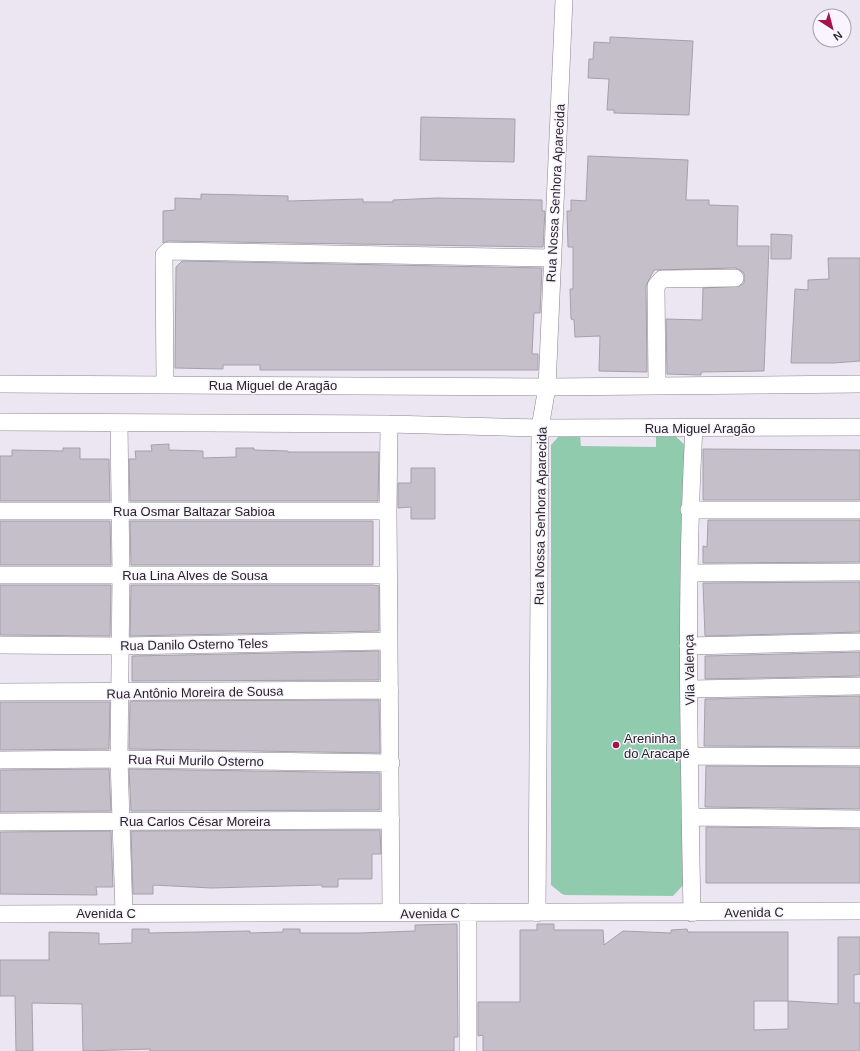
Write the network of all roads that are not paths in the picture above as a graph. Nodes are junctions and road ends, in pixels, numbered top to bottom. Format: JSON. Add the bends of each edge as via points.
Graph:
{"nodes":[{"id":1,"x":564,"y":0,"type":"edge"},
{"id":2,"x":552,"y":258,"type":"junction"},
{"id":3,"x":735,"y":278,"type":"dead end"},
{"id":4,"x":0,"y":384,"type":"edge"},
{"id":5,"x":165,"y":384,"type":"junction"},
{"id":6,"x":860,"y":384,"type":"edge"},
{"id":7,"x":657,"y":385,"type":"junction"},
{"id":8,"x":547,"y":387,"type":"junction"},
{"id":9,"x":0,"y":422,"type":"edge"},
{"id":10,"x":119,"y":423,"type":"junction"},
{"id":11,"x":389,"y":424,"type":"junction"},
{"id":12,"x":860,"y":427,"type":"edge"},
{"id":13,"x":540,"y":428,"type":"junction"},
{"id":14,"x":694,"y":428,"type":"junction"},
{"id":15,"x":121,"y":510,"type":"junction"},
{"id":16,"x":690,"y":510,"type":"junction"},
{"id":17,"x":860,"y":510,"type":"edge"},
{"id":18,"x":0,"y":511,"type":"edge"},
{"id":19,"x":388,"y":511,"type":"junction"},
{"id":20,"x":860,"y":572,"type":"edge"},
{"id":21,"x":690,"y":573,"type":"junction"},
{"id":22,"x":0,"y":575,"type":"edge"},
{"id":23,"x":122,"y":575,"type":"junction"},
{"id":24,"x":389,"y":575,"type":"junction"},
{"id":25,"x":388,"y":641,"type":"junction"},
{"id":26,"x":860,"y":642,"type":"edge"},
{"id":27,"x":0,"y":645,"type":"edge"},
{"id":28,"x":121,"y":646,"type":"junction"},
{"id":29,"x":688,"y":646,"type":"junction"},
{"id":30,"x":860,"y":686,"type":"edge"},
{"id":31,"x":690,"y":689,"type":"junction"},
{"id":32,"x":390,"y":690,"type":"junction"},
{"id":33,"x":0,"y":692,"type":"edge"},
{"id":34,"x":121,"y":693,"type":"junction"},
{"id":35,"x":689,"y":756,"type":"junction"},
{"id":36,"x":860,"y":757,"type":"edge"},
{"id":37,"x":120,"y":759,"type":"junction"},
{"id":38,"x":0,"y":760,"type":"edge"},
{"id":39,"x":391,"y":763,"type":"junction"},
{"id":40,"x":690,"y":817,"type":"junction"},
{"id":41,"x":860,"y":819,"type":"edge"},
{"id":42,"x":391,"y":820,"type":"junction"},
{"id":43,"x":0,"y":822,"type":"edge"},
{"id":44,"x":123,"y":822,"type":"junction"},
{"id":45,"x":860,"y":911,"type":"edge"},
{"id":46,"x":468,"y":912,"type":"junction"},
{"id":47,"x":124,"y":913,"type":"junction"},
{"id":48,"x":391,"y":913,"type":"junction"},
{"id":49,"x":537,"y":913,"type":"junction"},
{"id":50,"x":692,"y":913,"type":"junction"},
{"id":51,"x":0,"y":914,"type":"edge"},
{"id":52,"x":468,"y":1051,"type":"edge"}],
"edges":[{"from":1,"to":2,"type":"street","name":"Rua Nossa Senhora Aparecida"},
{"from":2,"to":5,"type":"street","via":[[168,251],[164,255]]},
{"from":2,"to":8,"type":"street","name":"Rua Nossa Senhora Aparecida"},
{"from":3,"to":7,"type":"street","via":[[659,280],[656,286]]},
{"from":4,"to":5,"type":"street","name":"Rua Miguel de Aragão"},
{"from":5,"to":8,"type":"street","name":"Rua Miguel de Aragão"},
{"from":6,"to":7,"type":"street"},
{"from":7,"to":8,"type":"street"},
{"from":8,"to":13,"type":"street","name":"Rua Nossa Senhora Aparecida"},
{"from":9,"to":10,"type":"street"},
{"from":10,"to":11,"type":"street"},
{"from":10,"to":15,"type":"street"},
{"from":11,"to":13,"type":"street"},
{"from":11,"to":19,"type":"street"},
{"from":12,"to":14,"type":"street","name":"Rua Miguel Aragão"},
{"from":13,"to":14,"type":"street","name":"Rua Miguel Aragão"},
{"from":13,"to":49,"type":"street","name":"Rua Nossa Senhora Aparecida"},
{"from":14,"to":16,"type":"street","name":"Vila Valença"},
{"from":15,"to":18,"type":"street","name":"Rua Osmar Baltazar Sabioa"},
{"from":15,"to":19,"type":"street","name":"Rua Osmar Baltazar Sabioa"},
{"from":15,"to":23,"type":"street"},
{"from":16,"to":17,"type":"street"},
{"from":16,"to":21,"type":"street","name":"Vila Valença"},
{"from":19,"to":24,"type":"street"},
{"from":20,"to":21,"type":"street"},
{"from":21,"to":29,"type":"street","name":"Vila Valença"},
{"from":22,"to":23,"type":"street","name":"Rua Lina Alves de Sousa"},
{"from":23,"to":24,"type":"street","name":"Rua Lina Alves de Sousa"},
{"from":23,"to":28,"type":"street"},
{"from":24,"to":25,"type":"street"},
{"from":25,"to":28,"type":"street","name":"Rua Danilo Osterno Teles"},
{"from":25,"to":32,"type":"street"},
{"from":26,"to":29,"type":"street"},
{"from":27,"to":28,"type":"street","name":"Rua Danilo Osterno Teles"},
{"from":28,"to":34,"type":"street"},
{"from":29,"to":31,"type":"street","name":"Vila Valença"},
{"from":30,"to":31,"type":"street"},
{"from":31,"to":35,"type":"street","name":"Vila Valença"},
{"from":32,"to":34,"type":"street","name":"Rua Antônio Moreira de Sousa"},
{"from":32,"to":39,"type":"street"},
{"from":33,"to":34,"type":"street","name":"Rua Antônio Moreira de Sousa"},
{"from":34,"to":37,"type":"street"},
{"from":35,"to":36,"type":"street"},
{"from":35,"to":40,"type":"street","name":"Vila Valença"},
{"from":37,"to":38,"type":"street","name":"Rua Rui Murilo Osterno"},
{"from":37,"to":39,"type":"street","name":"Rua Rui Murilo Osterno"},
{"from":37,"to":44,"type":"street"},
{"from":39,"to":42,"type":"street"},
{"from":40,"to":41,"type":"street"},
{"from":40,"to":50,"type":"street","name":"Vila Valença"},
{"from":42,"to":44,"type":"street","name":"Rua Carlos César Moreira"},
{"from":42,"to":48,"type":"street"},
{"from":43,"to":44,"type":"street","name":"Rua Carlos César Moreira"},
{"from":44,"to":47,"type":"street"},
{"from":45,"to":50,"type":"street","name":"Avenida C"},
{"from":46,"to":48,"type":"street","name":"Avenida C"},
{"from":46,"to":49,"type":"street","name":"Avenida C"},
{"from":46,"to":52,"type":"street"},
{"from":47,"to":48,"type":"street","name":"Avenida C"},
{"from":47,"to":51,"type":"street","name":"Avenida C"},
{"from":49,"to":50,"type":"street","name":"Avenida C"}]}
